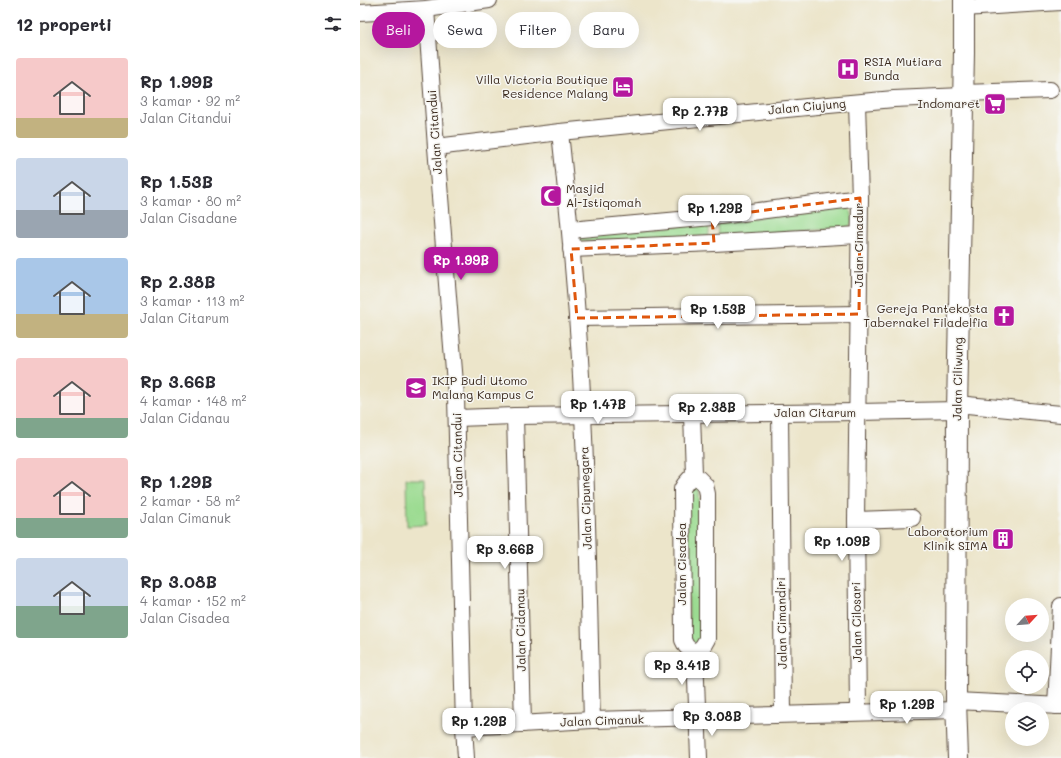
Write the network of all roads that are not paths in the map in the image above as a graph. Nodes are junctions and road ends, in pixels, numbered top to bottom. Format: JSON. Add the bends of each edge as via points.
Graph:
{"nodes":[{"id":1,"x":489,"y":0,"type":"edge"},
{"id":2,"x":1061,"y":2,"type":"edge"},
{"id":3,"x":964,"y":4,"type":"edge"},
{"id":4,"x":426,"y":8,"type":"junction"},
{"id":5,"x":360,"y":13,"type":"edge"},
{"id":6,"x":1050,"y":90,"type":"dead end"},
{"id":7,"x":963,"y":94,"type":"junction"},
{"id":8,"x":857,"y":103,"type":"junction"},
{"id":9,"x":560,"y":132,"type":"junction"},
{"id":10,"x":436,"y":146,"type":"junction"},
{"id":11,"x":860,"y":198,"type":"junction"},
{"id":12,"x":712,"y":217,"type":"junction"},
{"id":13,"x":570,"y":230,"type":"junction"},
{"id":14,"x":859,"y":235,"type":"junction"},
{"id":15,"x":714,"y":243,"type":"junction"},
{"id":16,"x":572,"y":249,"type":"junction"},
{"id":17,"x":859,"y":314,"type":"junction"},
{"id":18,"x":577,"y":318,"type":"junction"},
{"id":19,"x":957,"y":407,"type":"junction"},
{"id":20,"x":858,"y":412,"type":"junction"},
{"id":21,"x":780,"y":413,"type":"junction"},
{"id":22,"x":583,"y":414,"type":"junction"},
{"id":23,"x":692,"y":414,"type":"junction"},
{"id":24,"x":1061,"y":414,"type":"edge"},
{"id":25,"x":515,"y":416,"type":"junction"},
{"id":26,"x":457,"y":418,"type":"junction"},
{"id":27,"x":694,"y":474,"type":"junction"},
{"id":28,"x":912,"y":518,"type":"dead end"},
{"id":29,"x":856,"y":520,"type":"junction"},
{"id":30,"x":1061,"y":617,"type":"edge"},
{"id":31,"x":695,"y":654,"type":"junction"},
{"id":32,"x":956,"y":705,"type":"junction"},
{"id":33,"x":1059,"y":706,"type":"edge"},
{"id":34,"x":858,"y":712,"type":"junction"},
{"id":35,"x":783,"y":714,"type":"junction"},
{"id":36,"x":697,"y":718,"type":"junction"},
{"id":37,"x":592,"y":720,"type":"junction"},
{"id":38,"x":523,"y":724,"type":"junction"},
{"id":39,"x":464,"y":727,"type":"junction"},
{"id":40,"x":466,"y":758,"type":"edge"},
{"id":41,"x":699,"y":758,"type":"edge"},
{"id":42,"x":958,"y":758,"type":"edge"}],
"edges":[{"from":1,"to":4,"type":"street"},
{"from":2,"to":3,"type":"street"},
{"from":3,"to":7,"type":"main road","name":"Jalan Ciliwung"},
{"from":4,"to":5,"type":"street"},
{"from":4,"to":10,"type":"street","name":"Jalan Citandui"},
{"from":6,"to":7,"type":"street","name":"Jalan Ciujung"},
{"from":7,"to":8,"type":"street","name":"Jalan Ciujung"},
{"from":7,"to":19,"type":"main road","name":"Jalan Ciliwung"},
{"from":8,"to":9,"type":"street","name":"Jalan Ciujung"},
{"from":8,"to":11,"type":"street","name":"Jalan Cimadur"},
{"from":9,"to":10,"type":"street","name":"Jalan Ciujung"},
{"from":9,"to":13,"type":"street","name":"Jalan Cipunegara"},
{"from":10,"to":26,"type":"street","name":"Jalan Citandui"},
{"from":11,"to":12,"type":"street"},
{"from":11,"to":14,"type":"street","name":"Jalan Cimadur"},
{"from":12,"to":13,"type":"street"},
{"from":12,"to":15,"type":"street"},
{"from":13,"to":16,"type":"street","name":"Jalan Cipunegara"},
{"from":14,"to":15,"type":"street"},
{"from":14,"to":17,"type":"street","name":"Jalan Cimadur"},
{"from":15,"to":16,"type":"street"},
{"from":16,"to":18,"type":"street","name":"Jalan Cipunegara"},
{"from":17,"to":18,"type":"street"},
{"from":17,"to":20,"type":"street","name":"Jalan Cimadur"},
{"from":18,"to":22,"type":"street","name":"Jalan Cipunegara"},
{"from":19,"to":20,"type":"street","name":"Jalan Citarum"},
{"from":19,"to":24,"type":"street","name":"Jalan Citarum"},
{"from":19,"to":32,"type":"main road","name":"Jalan Ciliwung"},
{"from":20,"to":21,"type":"street","name":"Jalan Citarum"},
{"from":20,"to":29,"type":"street","name":"Jalan Cilosari"},
{"from":21,"to":23,"type":"street","name":"Jalan Citarum"},
{"from":21,"to":35,"type":"street","name":"Jalan Cimandiri"},
{"from":22,"to":23,"type":"street","name":"Jalan Citarum"},
{"from":22,"to":25,"type":"street","name":"Jalan Citarum"},
{"from":22,"to":37,"type":"street","name":"Jalan Cipunegara"},
{"from":23,"to":27,"type":"street"},
{"from":25,"to":26,"type":"street","name":"Jalan Citarum"},
{"from":25,"to":38,"type":"street","name":"Jalan Cidanau"},
{"from":26,"to":39,"type":"street","name":"Jalan Citandui"},
{"from":27,"to":31,"type":"street","name":"Jalan Cisadea","via":[[705,486],[707,494],[707,639]]},
{"from":27,"to":31,"type":"street","name":"Jalan Cisadea","via":[[682,489],[682,624],[683,640]]},
{"from":28,"to":29,"type":"street"},
{"from":29,"to":34,"type":"street","name":"Jalan Cilosari"},
{"from":30,"to":33,"type":"street"},
{"from":31,"to":36,"type":"street"},
{"from":32,"to":33,"type":"street","name":"Jalan Cimanuk"},
{"from":32,"to":34,"type":"street","name":"Jalan Cimanuk"},
{"from":32,"to":42,"type":"main road","name":"Jalan Ciliwung"},
{"from":34,"to":35,"type":"street","name":"Jalan Cimanuk"},
{"from":35,"to":36,"type":"street","name":"Jalan Cimanuk"},
{"from":36,"to":37,"type":"street","name":"Jalan Cimanuk"},
{"from":36,"to":41,"type":"street"},
{"from":37,"to":38,"type":"street","name":"Jalan Cimanuk"},
{"from":38,"to":39,"type":"street","name":"Jalan Cimanuk"},
{"from":39,"to":40,"type":"street","name":"Jalan Citandui"}]}
